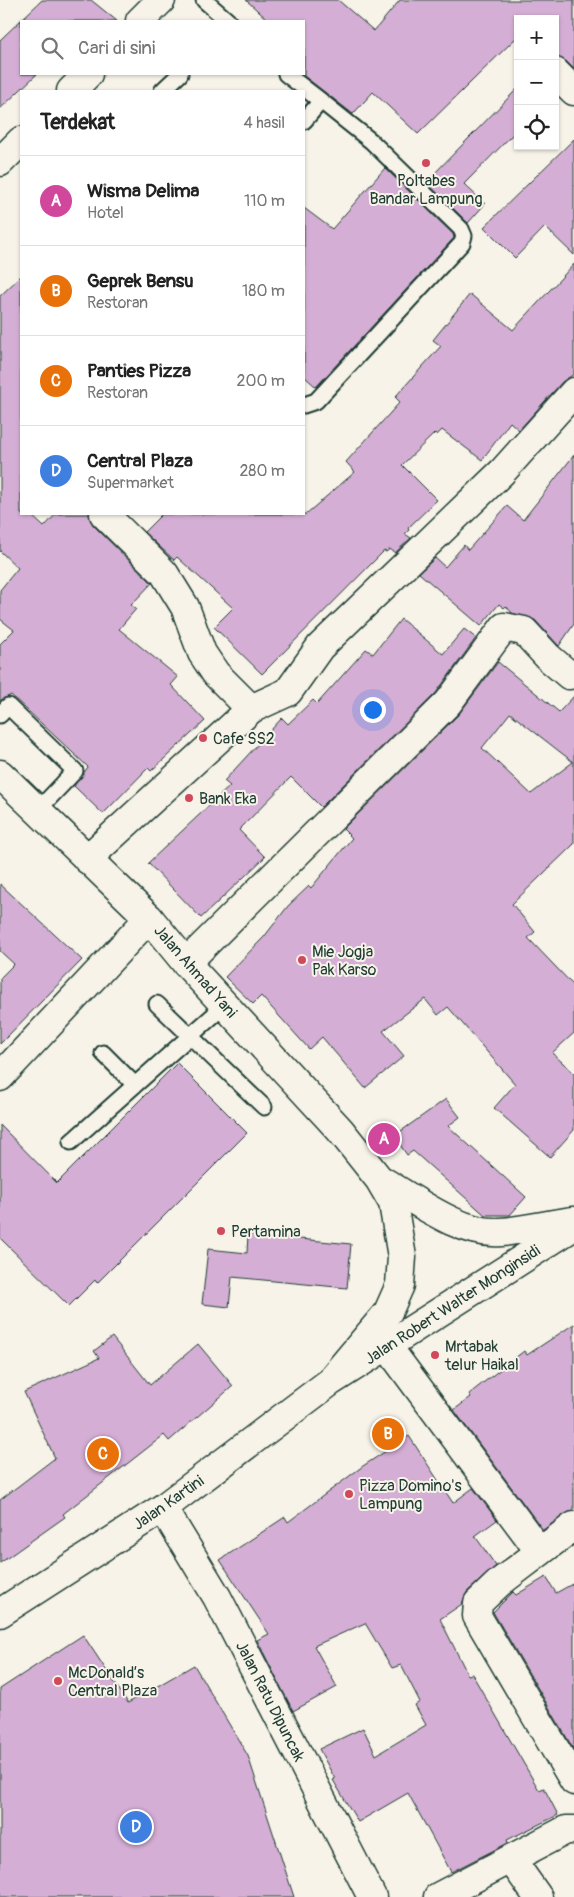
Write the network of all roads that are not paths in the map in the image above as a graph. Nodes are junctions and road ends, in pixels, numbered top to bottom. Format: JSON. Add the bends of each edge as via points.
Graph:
{"nodes":[{"id":1,"x":161,"y":0,"type":"edge"},
{"id":2,"x":204,"y":0,"type":"edge"},
{"id":3,"x":141,"y":20,"type":"edge"},
{"id":4,"x":227,"y":20,"type":"edge"},
{"id":5,"x":87,"y":75,"type":"edge"},
{"id":6,"x":179,"y":75,"type":"edge"},
{"id":7,"x":287,"y":75,"type":"edge"},
{"id":8,"x":559,"y":76,"type":"edge"},
{"id":9,"x":72,"y":90,"type":"edge"},
{"id":10,"x":163,"y":90,"type":"edge"},
{"id":11,"x":574,"y":91,"type":"edge"},
{"id":12,"x":321,"y":101,"type":"junction"},
{"id":13,"x":305,"y":120,"type":"edge"},
{"id":14,"x":20,"y":143,"type":"edge"},
{"id":15,"x":0,"y":162,"type":"edge"},
{"id":16,"x":574,"y":392,"type":"edge"},
{"id":17,"x":305,"y":405,"type":"edge"},
{"id":18,"x":105,"y":515,"type":"edge"},
{"id":19,"x":574,"y":674,"type":"edge"},
{"id":20,"x":251,"y":709,"type":"junction"},
{"id":21,"x":0,"y":715,"type":"edge"},
{"id":22,"x":0,"y":774,"type":"edge"},
{"id":23,"x":37,"y":812,"type":"junction"},
{"id":24,"x":87,"y":860,"type":"junction"},
{"id":25,"x":149,"y":918,"type":"junction"},
{"id":26,"x":186,"y":963,"type":"junction"},
{"id":27,"x":157,"y":1004,"type":"dead end"},
{"id":28,"x":225,"y":1005,"type":"junction"},
{"id":29,"x":189,"y":1036,"type":"junction"},
{"id":30,"x":103,"y":1053,"type":"dead end"},
{"id":31,"x":0,"y":1078,"type":"edge"},
{"id":32,"x":135,"y":1086,"type":"junction"},
{"id":33,"x":264,"y":1108,"type":"dead end"},
{"id":34,"x":70,"y":1142,"type":"dead end"},
{"id":35,"x":379,"y":1179,"type":"junction"},
{"id":36,"x":574,"y":1221,"type":"edge"},
{"id":37,"x":574,"y":1226,"type":"edge"},
{"id":38,"x":387,"y":1346,"type":"junction"},
{"id":39,"x":330,"y":1382,"type":"junction"},
{"id":40,"x":164,"y":1508,"type":"junction"},
{"id":41,"x":574,"y":1526,"type":"edge"},
{"id":42,"x":540,"y":1552,"type":"junction"},
{"id":43,"x":0,"y":1613,"type":"edge"},
{"id":44,"x":574,"y":1781,"type":"edge"},
{"id":45,"x":574,"y":1830,"type":"edge"},
{"id":46,"x":511,"y":1859,"type":"junction"},
{"id":47,"x":372,"y":1897,"type":"edge"},
{"id":48,"x":438,"y":1897,"type":"edge"},
{"id":49,"x":538,"y":1897,"type":"edge"}],
"edges":[{"from":1,"to":3,"type":"main road"},
{"from":2,"to":4,"type":"lane"},
{"from":5,"to":9,"type":"main road"},
{"from":6,"to":10,"type":"lane"},
{"from":7,"to":12,"type":"lane"},
{"from":8,"to":11,"type":"main road"},
{"from":12,"to":13,"type":"lane"},
{"from":12,"to":17,"type":"lane","via":[[371,140],[461,229],[464,236],[462,243],[316,401]]},
{"from":14,"to":15,"type":"main road"},
{"from":16,"to":20,"type":"main road","via":[[502,472],[320,647],[288,692]]},
{"from":18,"to":20,"type":"main road","via":[[164,573],[185,607],[202,653],[216,674]]},
{"from":19,"to":26,"type":"main road","via":[[569,675],[548,657],[524,631],[504,627],[448,703]]},
{"from":20,"to":24,"type":"main road"},
{"from":21,"to":23,"type":"lane","via":[[8,706],[75,771]]},
{"from":22,"to":23,"type":"main road","name":"Jalan Ahmad Yani"},
{"from":23,"to":24,"type":"main road","name":"Jalan Ahmad Yani"},
{"from":24,"to":25,"type":"main road","name":"Jalan Ahmad Yani"},
{"from":25,"to":26,"type":"main road","name":"Jalan Ahmad Yani"},
{"from":25,"to":31,"type":"main road"},
{"from":26,"to":28,"type":"main road","name":"Jalan Ahmad Yani"},
{"from":27,"to":29,"type":"lane"},
{"from":28,"to":29,"type":"lane"},
{"from":28,"to":35,"type":"main road","name":"Jalan Ahmad Yani","via":[[340,1130]]},
{"from":29,"to":32,"type":"lane"},
{"from":29,"to":33,"type":"lane"},
{"from":30,"to":32,"type":"lane"},
{"from":32,"to":34,"type":"lane"},
{"from":35,"to":36,"type":"main road","name":"Jalan Ahmad Yani","via":[[444,1217],[473,1229],[500,1232]]},
{"from":35,"to":39,"type":"main road","name":"Jalan Ahmad Yani","via":[[393,1203],[399,1229],[400,1285],[388,1312]]},
{"from":37,"to":38,"type":"main road","name":"Jalan Robert Walter Monginsidi"},
{"from":38,"to":39,"type":"main road","name":"Jalan Robert Walter Monginsidi"},
{"from":38,"to":42,"type":"main road"},
{"from":39,"to":40,"type":"main road","name":"Jalan Kartini"},
{"from":40,"to":43,"type":"main road","name":"Jalan Kartini"},
{"from":40,"to":47,"type":"main road","name":"Jalan Ratu Dipuncak","via":[[217,1597]]},
{"from":41,"to":42,"type":"main road"},
{"from":42,"to":44,"type":"main road","via":[[478,1602],[477,1616]]},
{"from":45,"to":46,"type":"main road","via":[[566,1830]]},
{"from":46,"to":48,"type":"main road"},
{"from":46,"to":49,"type":"main road"}]}
